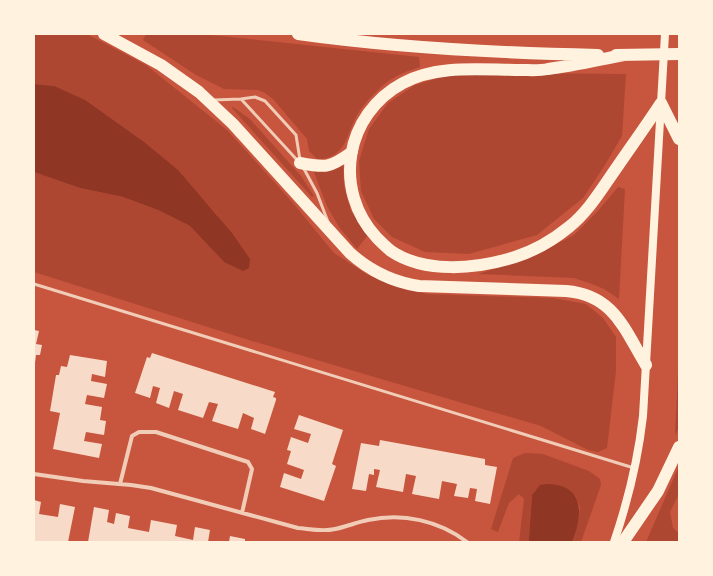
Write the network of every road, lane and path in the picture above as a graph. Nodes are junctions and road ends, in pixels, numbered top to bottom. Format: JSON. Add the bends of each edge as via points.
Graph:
{"nodes":[{"id":1,"x":104,"y":34,"type":"edge"},
{"id":2,"x":298,"y":34,"type":"edge"},
{"id":3,"x":666,"y":34,"type":"edge"},
{"id":4,"x":679,"y":54,"type":"edge"},
{"id":5,"x":624,"y":55,"type":"junction"},
{"id":6,"x":241,"y":99,"type":"junction"},
{"id":7,"x":209,"y":101,"type":"junction"},
{"id":8,"x":661,"y":103,"type":"junction"},
{"id":9,"x":679,"y":139,"type":"edge"},
{"id":10,"x":352,"y":152,"type":"junction"},
{"id":11,"x":300,"y":163,"type":"junction"},
{"id":12,"x":333,"y":234,"type":"junction"},
{"id":13,"x":34,"y":284,"type":"edge"},
{"id":14,"x":646,"y":366,"type":"junction"},
{"id":15,"x":679,"y":447,"type":"edge"},
{"id":16,"x":635,"y":468,"type":"junction"},
{"id":17,"x":34,"y":474,"type":"edge"},
{"id":18,"x":120,"y":484,"type":"junction"},
{"id":19,"x":242,"y":512,"type":"junction"},
{"id":20,"x":467,"y":542,"type":"edge"},
{"id":21,"x":614,"y":542,"type":"edge"},
{"id":22,"x":623,"y":542,"type":"edge"}],
"edges":[{"from":1,"to":7,"type":"highway","via":[[161,65]]},
{"from":2,"to":5,"type":"highway","via":[[431,48]]},
{"from":3,"to":8,"type":"main road"},
{"from":4,"to":5,"type":"highway"},
{"from":5,"to":10,"type":"highway","via":[[546,70],[456,70],[413,78],[391,91],[372,108],[354,141]]},
{"from":6,"to":7,"type":"lane"},
{"from":6,"to":11,"type":"lane"},
{"from":6,"to":11,"type":"lane","via":[[254,97],[265,101],[296,135]]},
{"from":7,"to":12,"type":"highway"},
{"from":8,"to":9,"type":"highway"},
{"from":8,"to":10,"type":"highway","via":[[597,196],[570,226],[547,242],[516,257],[483,264],[453,267],[425,264],[390,250],[371,232],[353,199],[350,175]]},
{"from":8,"to":14,"type":"main road"},
{"from":10,"to":11,"type":"highway","via":[[338,162],[323,167]]},
{"from":11,"to":12,"type":"lane"},
{"from":12,"to":14,"type":"highway","via":[[365,266],[408,284],[566,291],[593,297],[609,307],[618,318]]},
{"from":13,"to":16,"type":"lane"},
{"from":14,"to":16,"type":"main road","via":[[643,416]]},
{"from":15,"to":22,"type":"highway","via":[[658,491]]},
{"from":16,"to":21,"type":"main road"},
{"from":17,"to":18,"type":"street"},
{"from":18,"to":19,"type":"street","via":[[152,488]]},
{"from":18,"to":19,"type":"street","via":[[132,436],[139,432],[156,432],[248,462],[252,469]]},
{"from":19,"to":20,"type":"street","via":[[298,528],[318,530],[334,529],[391,516],[415,518],[442,527]]}]}
